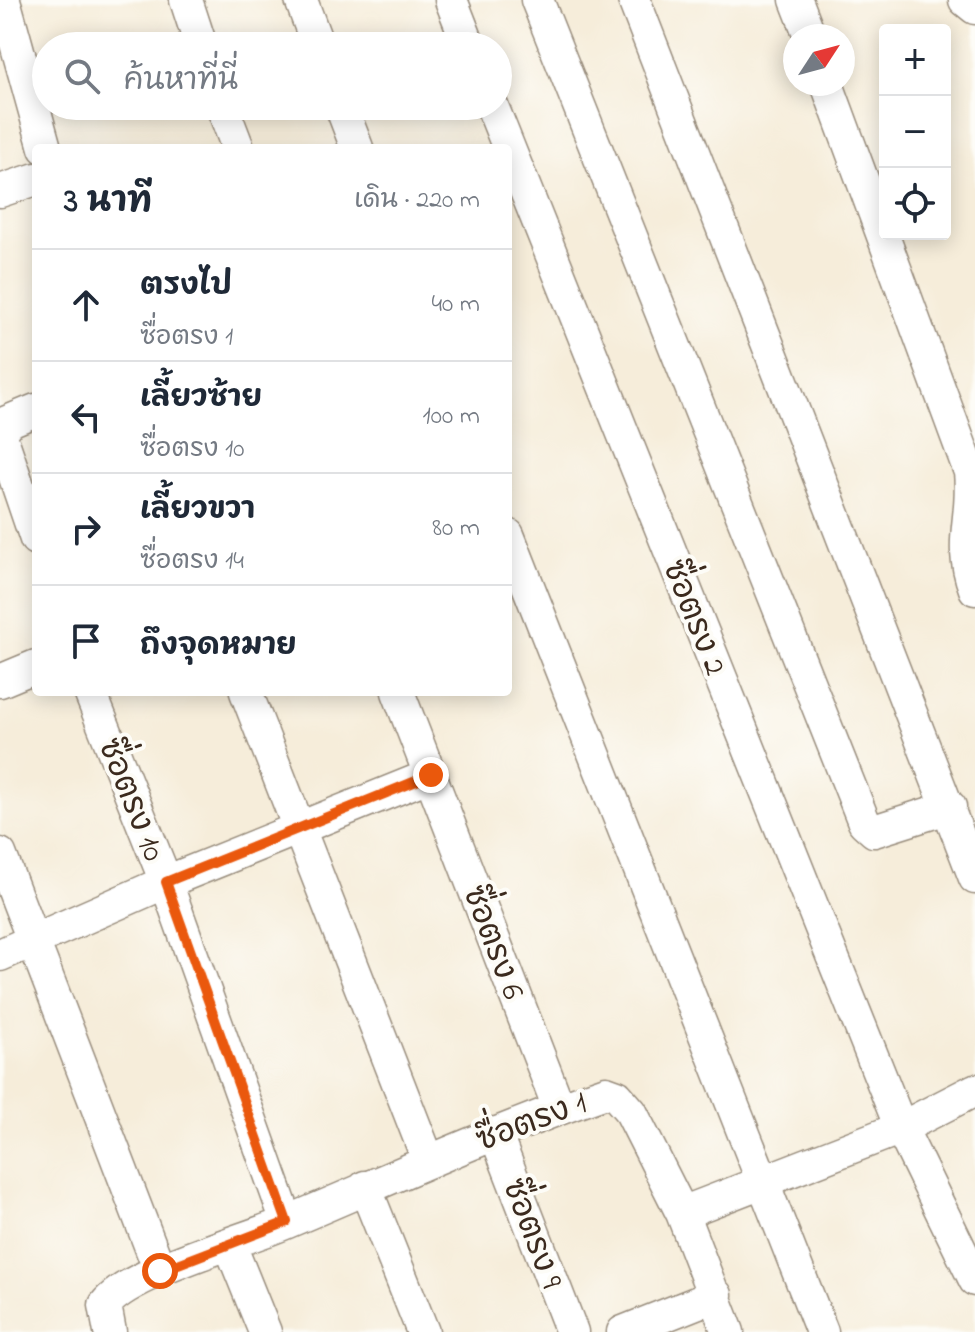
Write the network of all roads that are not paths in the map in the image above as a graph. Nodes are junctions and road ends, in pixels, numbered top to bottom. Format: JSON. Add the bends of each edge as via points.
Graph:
{"nodes":[{"id":1,"x":4,"y":0,"type":"edge"},
{"id":2,"x":186,"y":0,"type":"edge"},
{"id":3,"x":301,"y":0,"type":"edge"},
{"id":4,"x":451,"y":0,"type":"edge"},
{"id":5,"x":537,"y":0,"type":"edge"},
{"id":6,"x":634,"y":0,"type":"edge"},
{"id":7,"x":796,"y":0,"type":"edge"},
{"id":8,"x":965,"y":0,"type":"edge"},
{"id":9,"x":975,"y":8,"type":"edge"},
{"id":10,"x":805,"y":24,"type":"edge"},
{"id":11,"x":196,"y":32,"type":"edge"},
{"id":12,"x":313,"y":32,"type":"edge"},
{"id":13,"x":464,"y":32,"type":"edge"},
{"id":14,"x":831,"y":96,"type":"edge"},
{"id":15,"x":32,"y":101,"type":"edge"},
{"id":16,"x":37,"y":120,"type":"edge"},
{"id":17,"x":227,"y":120,"type":"edge"},
{"id":18,"x":346,"y":120,"type":"edge"},
{"id":19,"x":496,"y":120,"type":"edge"},
{"id":20,"x":44,"y":144,"type":"edge"},
{"id":21,"x":236,"y":144,"type":"edge"},
{"id":22,"x":355,"y":144,"type":"edge"},
{"id":23,"x":502,"y":144,"type":"edge"},
{"id":24,"x":32,"y":180,"type":"edge"},
{"id":25,"x":512,"y":183,"type":"edge"},
{"id":26,"x":0,"y":191,"type":"edge"},
{"id":27,"x":521,"y":217,"type":"edge"},
{"id":28,"x":32,"y":412,"type":"edge"},
{"id":29,"x":0,"y":425,"type":"edge"},
{"id":30,"x":0,"y":433,"type":"edge"},
{"id":31,"x":32,"y":527,"type":"edge"},
{"id":32,"x":512,"y":545,"type":"edge"},
{"id":33,"x":975,"y":589,"type":"edge"},
{"id":34,"x":32,"y":668,"type":"edge"},
{"id":35,"x":0,"y":681,"type":"edge"},
{"id":36,"x":92,"y":696,"type":"edge"},
{"id":37,"x":248,"y":696,"type":"edge"},
{"id":38,"x":400,"y":696,"type":"edge"},
{"id":39,"x":431,"y":775,"type":"junction"},
{"id":40,"x":950,"y":807,"type":"junction"},
{"id":41,"x":302,"y":829,"type":"junction"},
{"id":42,"x":0,"y":854,"type":"edge"},
{"id":43,"x":975,"y":878,"type":"edge"},
{"id":44,"x":166,"y":882,"type":"junction"},
{"id":45,"x":35,"y":941,"type":"junction"},
{"id":46,"x":0,"y":955,"type":"edge"},
{"id":47,"x":975,"y":1090,"type":"edge"},
{"id":48,"x":559,"y":1108,"type":"junction"},
{"id":49,"x":901,"y":1128,"type":"junction"},
{"id":50,"x":495,"y":1133,"type":"junction"},
{"id":51,"x":428,"y":1160,"type":"junction"},
{"id":52,"x":764,"y":1183,"type":"junction"},
{"id":53,"x":365,"y":1187,"type":"junction"},
{"id":54,"x":682,"y":1213,"type":"junction"},
{"id":55,"x":287,"y":1222,"type":"junction"},
{"id":56,"x":230,"y":1245,"type":"junction"},
{"id":57,"x":160,"y":1271,"type":"junction"},
{"id":58,"x":975,"y":1280,"type":"edge"},
{"id":59,"x":716,"y":1295,"type":"junction"},
{"id":60,"x":110,"y":1332,"type":"edge"},
{"id":61,"x":265,"y":1332,"type":"edge"},
{"id":62,"x":423,"y":1332,"type":"edge"},
{"id":63,"x":572,"y":1332,"type":"edge"},
{"id":64,"x":623,"y":1332,"type":"edge"},
{"id":65,"x":728,"y":1332,"type":"edge"},
{"id":66,"x":822,"y":1332,"type":"edge"}],
"edges":[{"from":1,"to":15,"type":"street"},
{"from":2,"to":11,"type":"street"},
{"from":3,"to":12,"type":"street"},
{"from":4,"to":13,"type":"street"},
{"from":5,"to":40,"type":"street","via":[[864,822],[874,831]]},
{"from":6,"to":40,"type":"street"},
{"from":7,"to":10,"type":"street"},
{"from":8,"to":9,"type":"street"},
{"from":14,"to":33,"type":"street","via":[[970,472],[964,552]]},
{"from":16,"to":20,"type":"street"},
{"from":17,"to":21,"type":"street"},
{"from":18,"to":22,"type":"street"},
{"from":19,"to":23,"type":"street","name":"ซื่อตรง 2"},
{"from":24,"to":26,"type":"street"},
{"from":25,"to":27,"type":"street","name":"ซื่อตรง 2"},
{"from":27,"to":49,"type":"street","name":"ซื่อตรง 2"},
{"from":28,"to":29,"type":"street"},
{"from":30,"to":31,"type":"street"},
{"from":32,"to":52,"type":"street"},
{"from":34,"to":35,"type":"street"},
{"from":36,"to":44,"type":"street","name":"ซื่อตรง 10"},
{"from":37,"to":41,"type":"street"},
{"from":38,"to":39,"type":"street","name":"ซื่อตรง 6"},
{"from":39,"to":41,"type":"street"},
{"from":39,"to":48,"type":"street","name":"ซื่อตรง 6"},
{"from":40,"to":43,"type":"street"},
{"from":41,"to":44,"type":"street"},
{"from":41,"to":51,"type":"street"},
{"from":42,"to":45,"type":"street"},
{"from":44,"to":45,"type":"street"},
{"from":44,"to":55,"type":"street","name":"ซื่อตรง 10"},
{"from":45,"to":46,"type":"street"},
{"from":45,"to":57,"type":"street"},
{"from":47,"to":49,"type":"street"},
{"from":48,"to":50,"type":"street","name":"ซื่อตรง 1"},
{"from":48,"to":54,"type":"street","name":"ซื่อตรง 1","via":[[606,1092],[617,1096],[631,1112]]},
{"from":49,"to":52,"type":"street"},
{"from":49,"to":58,"type":"street","name":"ซื่อตรง 2"},
{"from":50,"to":51,"type":"street","name":"ซื่อตรง 1"},
{"from":50,"to":63,"type":"street","name":"ซื่อตรง 9"},
{"from":51,"to":53,"type":"street","name":"ซื่อตรง 1"},
{"from":52,"to":54,"type":"street"},
{"from":52,"to":66,"type":"street"},
{"from":53,"to":55,"type":"street","name":"ซื่อตรง 1"},
{"from":53,"to":62,"type":"street"},
{"from":54,"to":59,"type":"street","name":"ซื่อตรง 1"},
{"from":55,"to":56,"type":"street","name":"ซื่อตรง 1"},
{"from":56,"to":57,"type":"street","name":"ซื่อตรง 1"},
{"from":56,"to":61,"type":"street"},
{"from":57,"to":60,"type":"street","name":"ซื่อตรง 1","via":[[111,1296],[105,1305]]},
{"from":59,"to":64,"type":"street"},
{"from":59,"to":65,"type":"street","name":"ซื่อตรง 1"}]}
